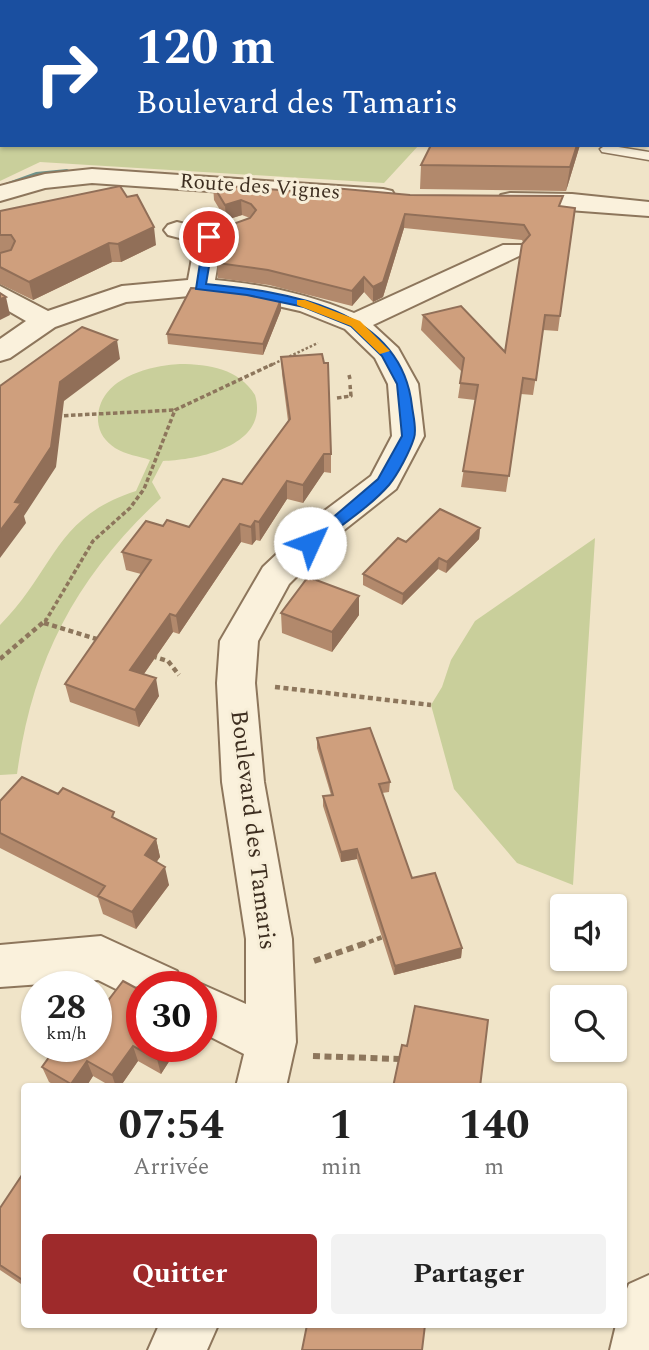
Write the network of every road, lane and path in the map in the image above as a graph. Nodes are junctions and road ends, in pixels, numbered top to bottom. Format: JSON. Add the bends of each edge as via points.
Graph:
{"nodes":[{"id":1,"x":606,"y":149,"type":"dead end"},
{"id":2,"x":649,"y":156,"type":"edge"},
{"id":3,"x":0,"y":194,"type":"edge"},
{"id":4,"x":403,"y":198,"type":"edge"},
{"id":5,"x":481,"y":200,"type":"edge"},
{"id":6,"x":649,"y":209,"type":"edge"},
{"id":7,"x":177,"y":230,"type":"dead end"},
{"id":8,"x":512,"y":250,"type":"dead end"},
{"id":9,"x":200,"y":286,"type":"junction"},
{"id":10,"x":0,"y":294,"type":"edge"},
{"id":11,"x":45,"y":321,"type":"junction"},
{"id":12,"x":355,"y":323,"type":"junction"},
{"id":13,"x":0,"y":352,"type":"edge"},
{"id":14,"x":351,"y":386,"type":"dead end"},
{"id":15,"x":337,"y":398,"type":"dead end"},
{"id":16,"x":175,"y":410,"type":"junction"},
{"id":17,"x":50,"y":416,"type":"edge"},
{"id":18,"x":44,"y":623,"type":"junction"},
{"id":19,"x":106,"y":642,"type":"edge"},
{"id":20,"x":144,"y":654,"type":"edge"},
{"id":21,"x":0,"y":659,"type":"edge"},
{"id":22,"x":179,"y":676,"type":"dead end"},
{"id":23,"x":236,"y":683,"type":"junction"},
{"id":24,"x":431,"y":705,"type":"dead end"},
{"id":25,"x":387,"y":936,"type":"edge"},
{"id":26,"x":304,"y":964,"type":"dead end"},
{"id":27,"x":1,"y":966,"type":"edge"},
{"id":28,"x":127,"y":971,"type":"edge"},
{"id":29,"x":217,"y":1021,"type":"edge"},
{"id":30,"x":321,"y":1059,"type":"dead end"},
{"id":31,"x":400,"y":1059,"type":"edge"},
{"id":32,"x":266,"y":1064,"type":"edge"},
{"id":33,"x":649,"y":1304,"type":"edge"},
{"id":34,"x":188,"y":1328,"type":"edge"},
{"id":35,"x":177,"y":1350,"type":"edge"},
{"id":36,"x":639,"y":1350,"type":"edge"}],
"edges":[{"from":1,"to":2,"type":"lane"},
{"from":3,"to":4,"type":"street","name":"Route des Vignes","via":[[31,183],[92,176]]},
{"from":5,"to":6,"type":"street","via":[[572,201]]},
{"from":7,"to":9,"type":"street","via":[[219,233]]},
{"from":8,"to":12,"type":"street"},
{"from":9,"to":11,"type":"street","name":"Boulevard des Tamaris","via":[[122,294]]},
{"from":9,"to":12,"type":"street","name":"Boulevard des Tamaris","via":[[308,304]]},
{"from":10,"to":11,"type":"street"},
{"from":11,"to":13,"type":"street","name":"Boulevard des Tamaris"},
{"from":12,"to":16,"type":"path"},
{"from":12,"to":23,"type":"street","name":"Boulevard des Tamaris","via":[[387,354],[403,384],[408,436],[384,482],[327,526],[275,576],[239,641]]},
{"from":14,"to":15,"type":"path","via":[[351,396]]},
{"from":16,"to":17,"type":"path"},
{"from":16,"to":18,"type":"path","via":[[144,489],[93,541]]},
{"from":18,"to":19,"type":"path"},
{"from":18,"to":21,"type":"path"},
{"from":20,"to":22,"type":"path","via":[[168,661]]},
{"from":23,"to":24,"type":"path"},
{"from":23,"to":32,"type":"street","name":"Boulevard des Tamaris","via":[[243,782],[269,939]]},
{"from":25,"to":26,"type":"path"},
{"from":27,"to":28,"type":"street","via":[[101,958]]},
{"from":29,"to":32,"type":"street","name":"Boulevard des Tamaris"},
{"from":30,"to":31,"type":"path"},
{"from":33,"to":36,"type":"street"},
{"from":34,"to":35,"type":"street"}]}
